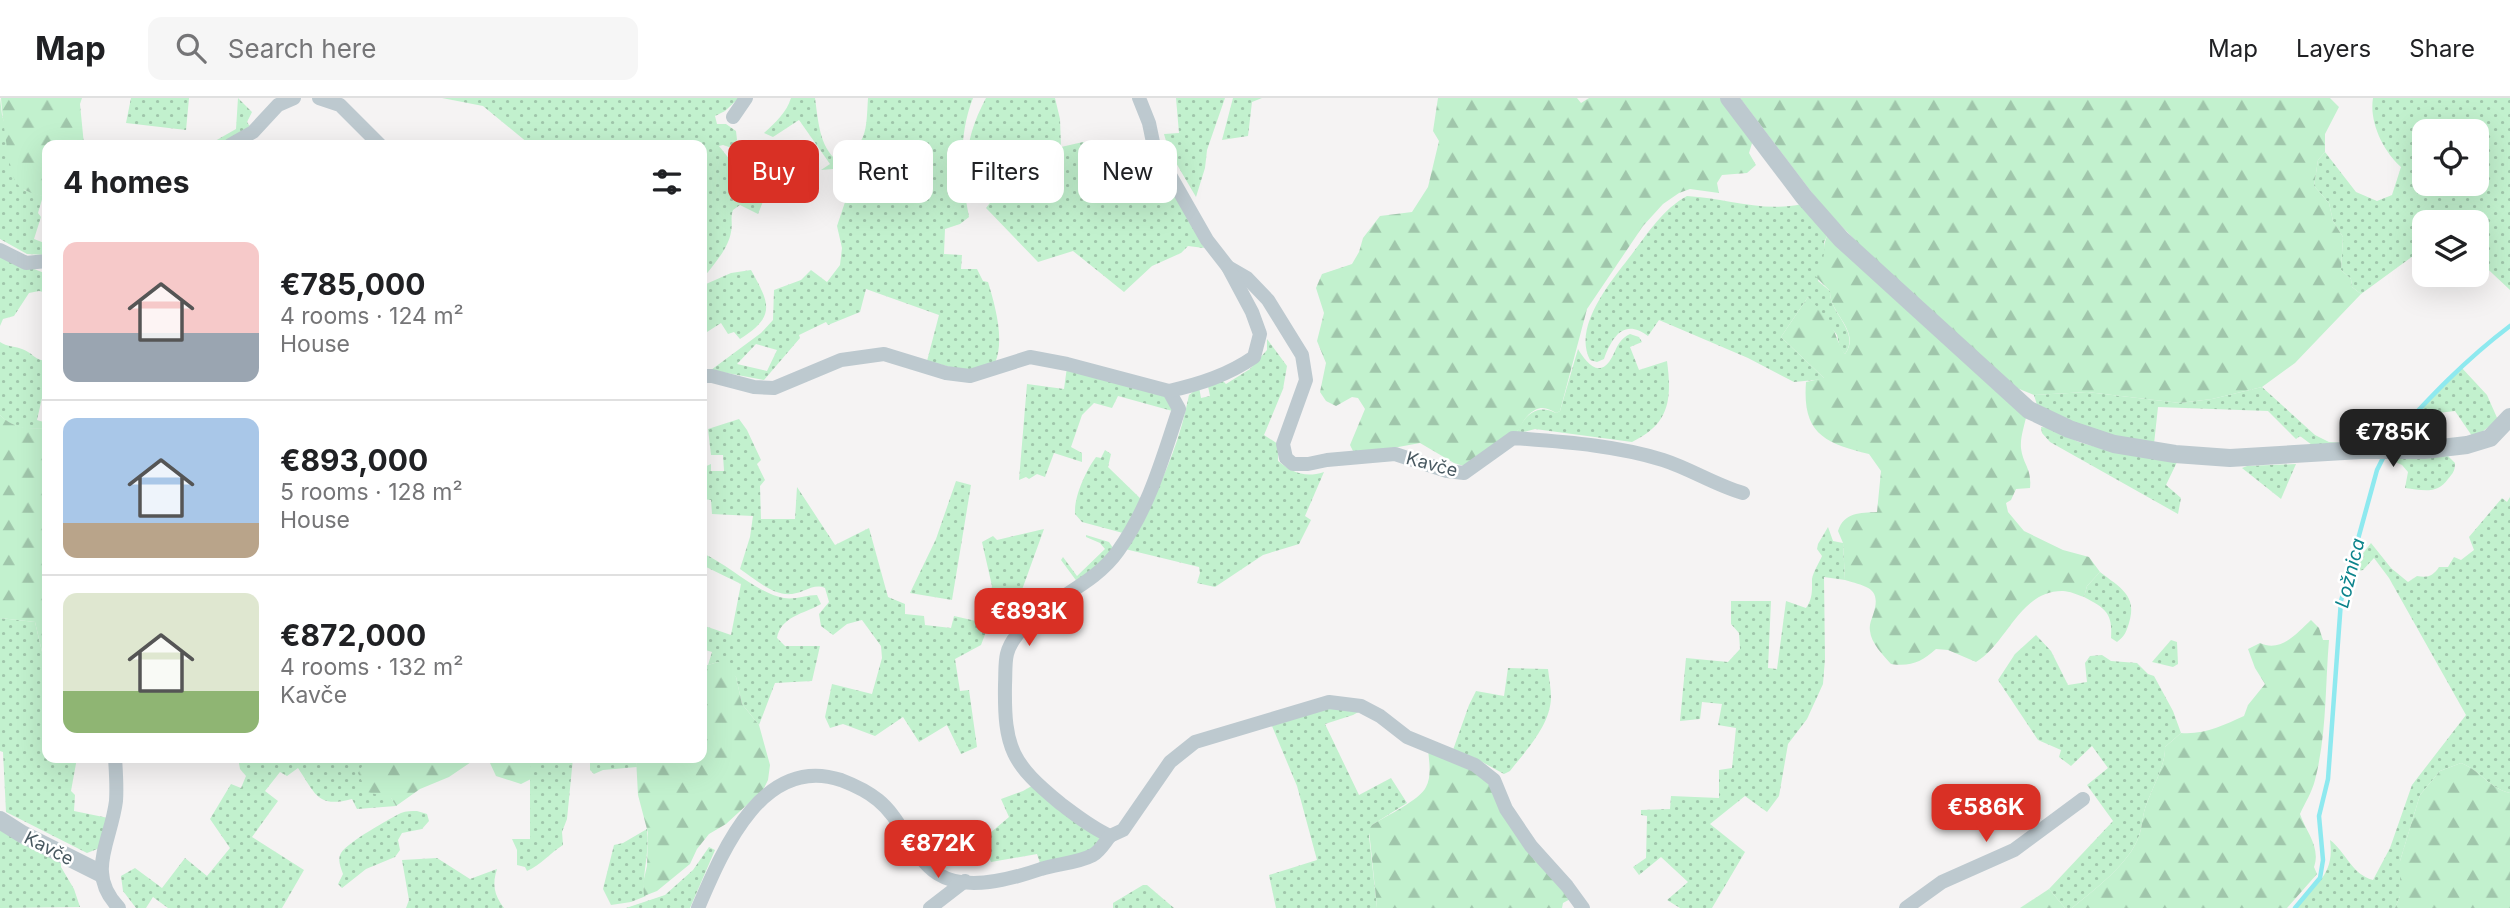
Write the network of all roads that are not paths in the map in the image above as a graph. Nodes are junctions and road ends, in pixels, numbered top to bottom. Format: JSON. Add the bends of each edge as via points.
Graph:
{"nodes":[{"id":1,"x":294,"y":98,"type":"edge"},
{"id":2,"x":319,"y":98,"type":"edge"},
{"id":3,"x":746,"y":98,"type":"edge"},
{"id":4,"x":1139,"y":98,"type":"edge"},
{"id":5,"x":1729,"y":98,"type":"edge"},
{"id":6,"x":733,"y":117,"type":"dead end"},
{"id":7,"x":239,"y":140,"type":"edge"},
{"id":8,"x":375,"y":140,"type":"edge"},
{"id":9,"x":0,"y":250,"type":"edge"},
{"id":10,"x":42,"y":261,"type":"edge"},
{"id":11,"x":26,"y":263,"type":"junction"},
{"id":12,"x":1228,"y":267,"type":"junction"},
{"id":13,"x":42,"y":268,"type":"edge"},
{"id":14,"x":707,"y":376,"type":"edge"},
{"id":15,"x":1169,"y":391,"type":"junction"},
{"id":16,"x":2510,"y":417,"type":"edge"},
{"id":17,"x":1743,"y":493,"type":"dead end"},
{"id":18,"x":116,"y":763,"type":"edge"},
{"id":19,"x":2083,"y":799,"type":"dead end"},
{"id":20,"x":0,"y":820,"type":"edge"},
{"id":21,"x":1110,"y":835,"type":"junction"},
{"id":22,"x":100,"y":873,"type":"junction"},
{"id":23,"x":964,"y":881,"type":"junction"},
{"id":24,"x":119,"y":908,"type":"edge"},
{"id":25,"x":698,"y":908,"type":"edge"},
{"id":26,"x":930,"y":908,"type":"edge"},
{"id":27,"x":1583,"y":908,"type":"edge"},
{"id":28,"x":1906,"y":908,"type":"edge"}],
"edges":[{"from":1,"to":7,"type":"street","via":[[278,105]]},
{"from":2,"to":8,"type":"street","via":[[340,105]]},
{"from":3,"to":6,"type":"street"},
{"from":4,"to":12,"type":"street","name":"Kavče","via":[[1154,147],[1207,240]]},
{"from":5,"to":16,"type":"street","via":[[1841,239],[2029,410],[2069,429],[2113,443],[2230,458],[2468,445],[2490,438]]},
{"from":9,"to":11,"type":"street"},
{"from":10,"to":11,"type":"street"},
{"from":11,"to":13,"type":"street"},
{"from":12,"to":15,"type":"street","name":"Kavče","via":[[1259,334],[1254,357],[1203,383]]},
{"from":12,"to":17,"type":"street","name":"Kavče","via":[[1247,278],[1268,300],[1302,355],[1306,380],[1283,444],[1293,464],[1395,454],[1464,473],[1513,438],[1595,444],[1633,452]]},
{"from":14,"to":15,"type":"street","via":[[774,387],[841,360],[884,354],[970,376],[1030,357]]},
{"from":15,"to":21,"type":"street","via":[[1179,409],[1162,467],[1121,548],[1088,582],[1046,605],[1006,652],[1008,737],[1018,764],[1075,815]]},
{"from":18,"to":22,"type":"street","via":[[116,802]]},
{"from":19,"to":28,"type":"street","via":[[2014,850],[1942,882]]},
{"from":20,"to":22,"type":"street","name":"Kavče"},
{"from":21,"to":23,"type":"street","via":[[1093,855],[1001,880]]},
{"from":21,"to":27,"type":"street","via":[[1123,830],[1170,762],[1195,742],[1329,702],[1361,706],[1407,737],[1475,765],[1494,780],[1506,809],[1531,846]]},
{"from":22,"to":24,"type":"street"},
{"from":23,"to":25,"type":"street","via":[[939,875],[928,866],[879,800],[836,779],[809,776],[775,788],[755,806],[730,838]]},
{"from":23,"to":26,"type":"street"}]}
